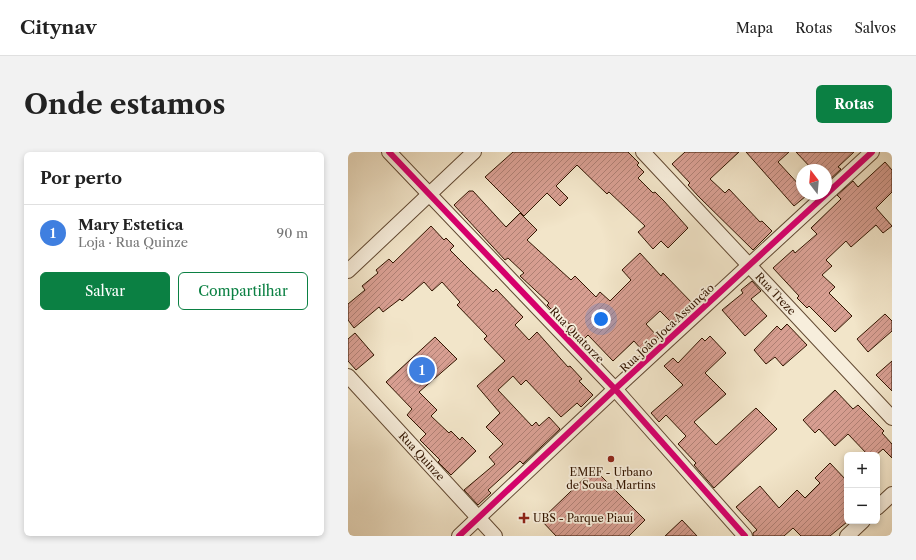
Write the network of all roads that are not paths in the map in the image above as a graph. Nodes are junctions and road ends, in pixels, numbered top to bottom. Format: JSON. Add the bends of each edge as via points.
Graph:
{"nodes":[{"id":1,"x":389,"y":152,"type":"edge"},
{"id":2,"x":474,"y":152,"type":"edge"},
{"id":3,"x":643,"y":152,"type":"edge"},
{"id":4,"x":872,"y":152,"type":"edge"},
{"id":5,"x":429,"y":194,"type":"junction"},
{"id":6,"x":749,"y":265,"type":"junction"},
{"id":7,"x":348,"y":271,"type":"edge"},
{"id":8,"x":348,"y":376,"type":"edge"},
{"id":9,"x":614,"y":390,"type":"junction"},
{"id":10,"x":892,"y":418,"type":"edge"},
{"id":11,"x":892,"y":494,"type":"edge"},
{"id":12,"x":880,"y":505,"type":"edge"},
{"id":13,"x":479,"y":518,"type":"junction"},
{"id":14,"x":860,"y":524,"type":"edge"},
{"id":15,"x":459,"y":536,"type":"edge"},
{"id":16,"x":495,"y":536,"type":"edge"},
{"id":17,"x":745,"y":536,"type":"edge"},
{"id":18,"x":847,"y":536,"type":"edge"}],
"edges":[{"from":1,"to":5,"type":"street","name":"Rua Quatorze"},
{"from":2,"to":5,"type":"street"},
{"from":3,"to":6,"type":"street","name":"Rua Treze"},
{"from":4,"to":6,"type":"street","name":"Rua João Joca Assunção"},
{"from":5,"to":7,"type":"street"},
{"from":5,"to":9,"type":"street","name":"Rua Quatorze"},
{"from":6,"to":9,"type":"street","name":"Rua João Joca Assunção"},
{"from":6,"to":10,"type":"street","name":"Rua Treze"},
{"from":8,"to":13,"type":"street","name":"Rua Quinze"},
{"from":9,"to":13,"type":"street","name":"Rua João Joca Assunção"},
{"from":9,"to":17,"type":"street","name":"Rua Quatorze"},
{"from":11,"to":12,"type":"street"},
{"from":13,"to":15,"type":"street","name":"Rua João Joca Assunção"},
{"from":13,"to":16,"type":"street","name":"Rua Quinze"},
{"from":14,"to":18,"type":"street"}]}
